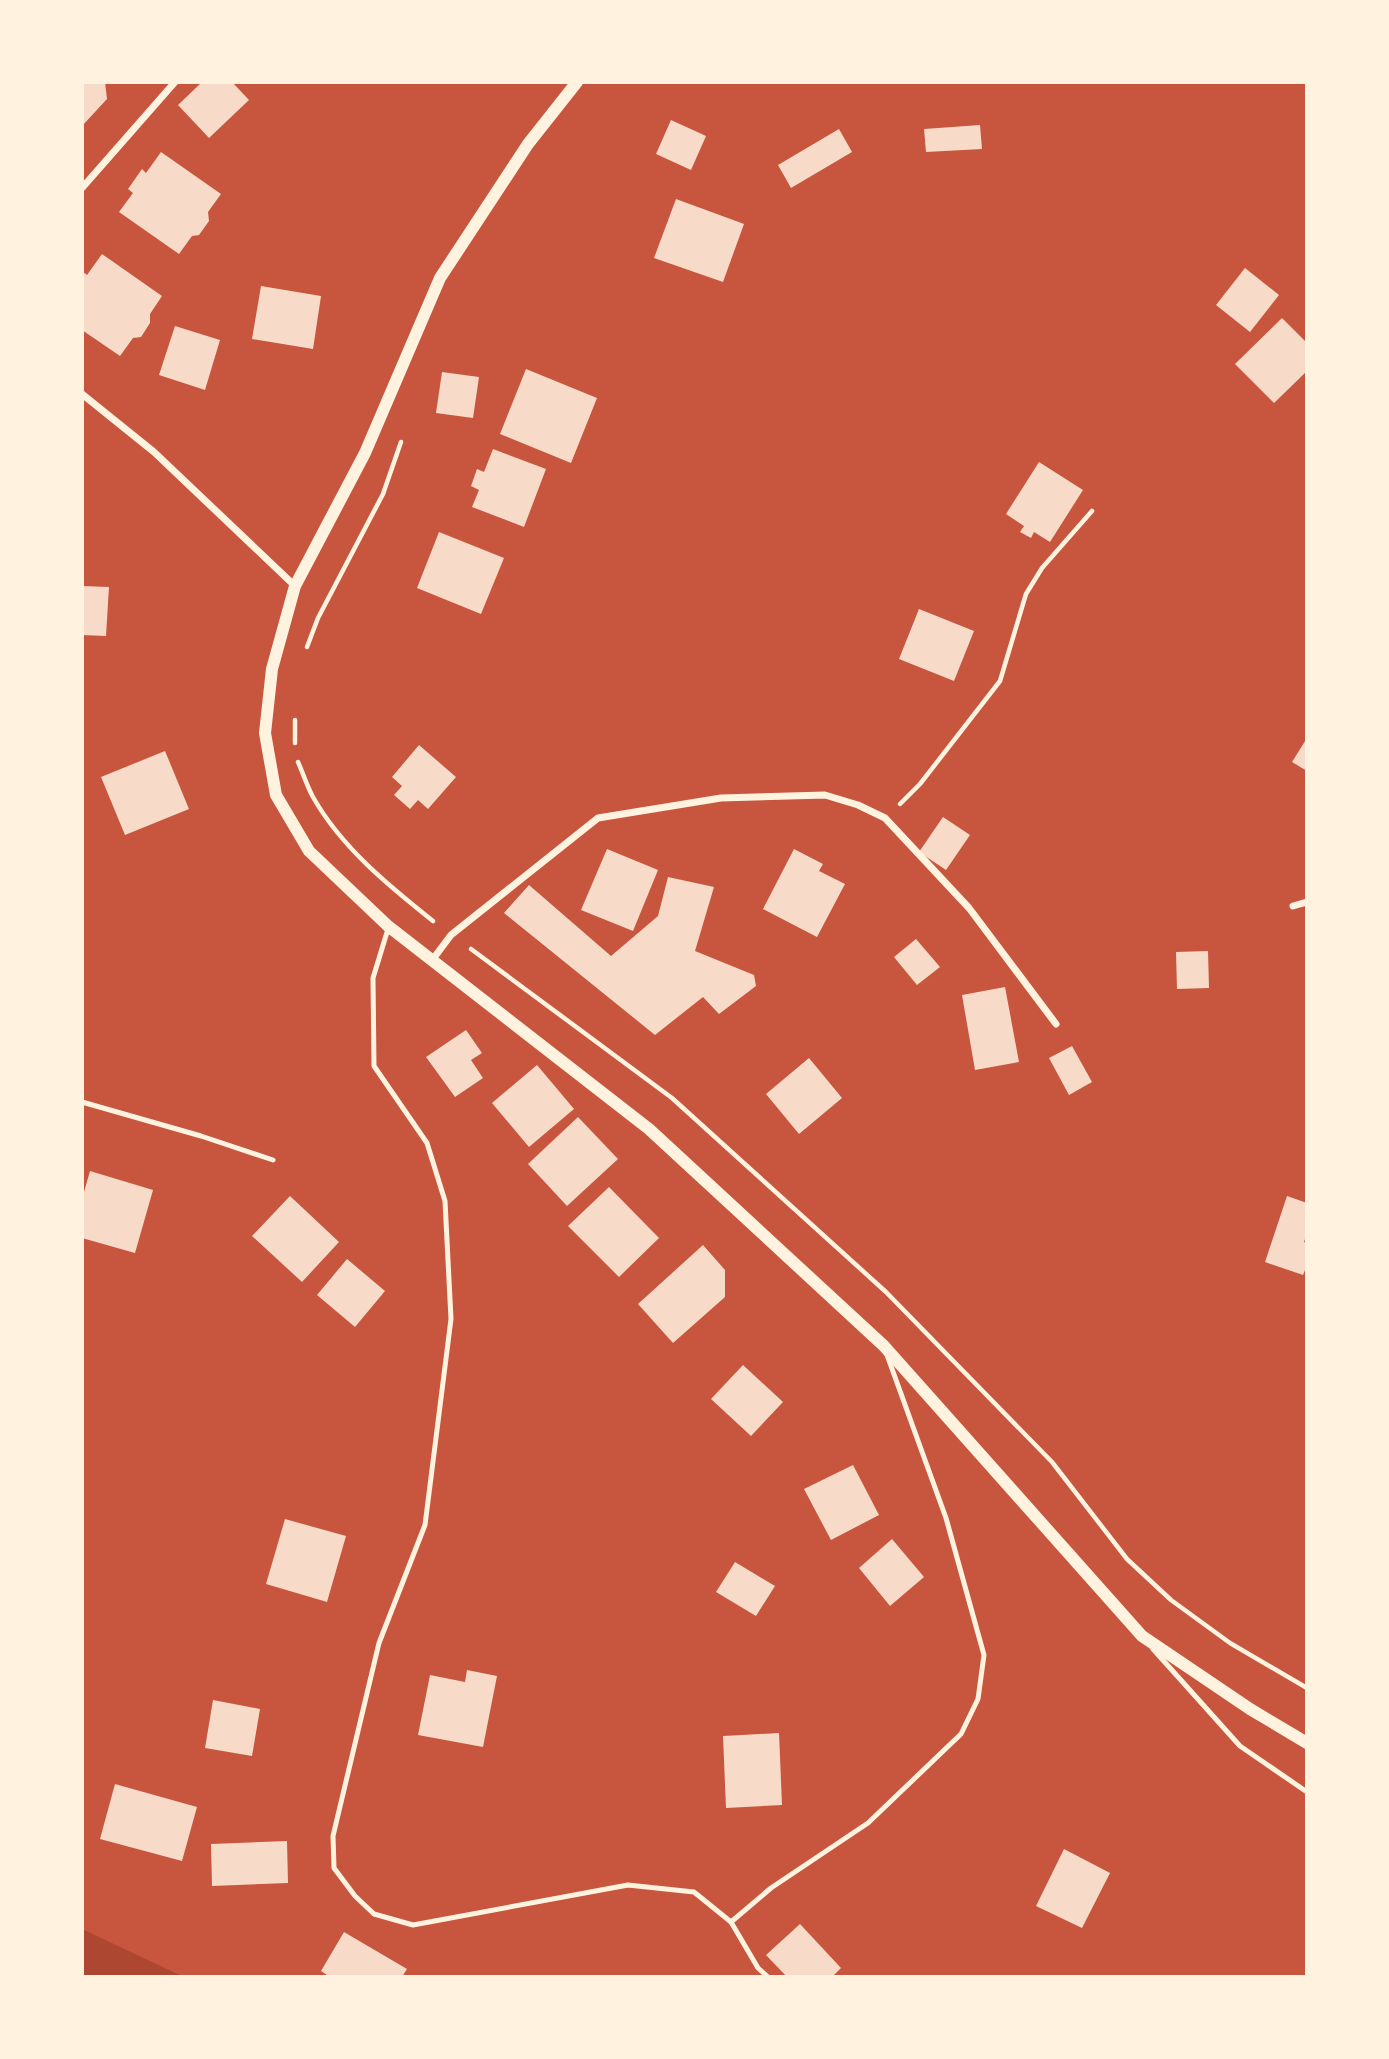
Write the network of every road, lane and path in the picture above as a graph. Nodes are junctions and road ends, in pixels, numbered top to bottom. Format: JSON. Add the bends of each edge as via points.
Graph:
{"nodes":[{"id":1,"x":174,"y":82,"type":"edge"},
{"id":2,"x":577,"y":82,"type":"edge"},
{"id":3,"x":82,"y":188,"type":"edge"},
{"id":4,"x":82,"y":394,"type":"edge"},
{"id":5,"x":404,"y":433,"type":"dead end"},
{"id":6,"x":1092,"y":511,"type":"dead end"},
{"id":7,"x":295,"y":586,"type":"junction"},
{"id":8,"x":306,"y":650,"type":"dead end"},
{"id":9,"x":295,"y":708,"type":"dead end"},
{"id":10,"x":295,"y":744,"type":"dead end"},
{"id":11,"x":295,"y":756,"type":"dead end"},
{"id":12,"x":885,"y":818,"type":"junction"},
{"id":13,"x":1307,"y":902,"type":"edge"},
{"id":14,"x":1293,"y":906,"type":"dead end"},
{"id":15,"x":388,"y":926,"type":"junction"},
{"id":16,"x":451,"y":935,"type":"junction"},
{"id":17,"x":433,"y":959,"type":"junction"},
{"id":18,"x":1056,"y":1024,"type":"dead end"},
{"id":19,"x":82,"y":1102,"type":"edge"},
{"id":20,"x":273,"y":1160,"type":"dead end"},
{"id":21,"x":884,"y":1346,"type":"junction"},
{"id":22,"x":1142,"y":1636,"type":"junction"},
{"id":23,"x":1307,"y":1688,"type":"edge"},
{"id":24,"x":1307,"y":1743,"type":"edge"},
{"id":25,"x":1307,"y":1791,"type":"edge"},
{"id":26,"x":731,"y":1922,"type":"junction"},
{"id":27,"x":768,"y":1977,"type":"edge"}],
"edges":[{"from":1,"to":3,"type":"street"},
{"from":2,"to":7,"type":"street","via":[[528,144],[440,278],[365,453]]},
{"from":4,"to":7,"type":"street","via":[[154,452]]},
{"from":5,"to":8,"type":"path","via":[[383,494]]},
{"from":6,"to":12,"type":"path","via":[[1042,568],[1026,594],[1000,681],[920,784]]},
{"from":7,"to":15,"type":"street","via":[[272,669],[265,733],[276,795],[309,851]]},
{"from":9,"to":10,"type":"path"},
{"from":11,"to":16,"type":"path","via":[[313,797],[341,836],[387,884]]},
{"from":12,"to":16,"type":"street","via":[[825,795],[721,798],[598,818]]},
{"from":12,"to":18,"type":"street","via":[[969,908]]},
{"from":13,"to":14,"type":"street"},
{"from":15,"to":17,"type":"street"},
{"from":15,"to":26,"type":"lane","via":[[373,978],[374,1066],[428,1143],[445,1201],[451,1319],[425,1525],[379,1643],[333,1836],[334,1868],[374,1914],[413,1925],[628,1885],[694,1892]]},
{"from":16,"to":17,"type":"street"},
{"from":16,"to":23,"type":"path","via":[[672,1098],[886,1292],[1052,1462],[1127,1559],[1171,1600],[1230,1643]]},
{"from":17,"to":21,"type":"street","via":[[649,1129]]},
{"from":19,"to":20,"type":"lane"},
{"from":21,"to":22,"type":"street"},
{"from":21,"to":26,"type":"lane","via":[[946,1518],[981,1643],[984,1655],[978,1699],[961,1734],[868,1823],[771,1888]]},
{"from":22,"to":24,"type":"street"},
{"from":22,"to":25,"type":"lane","via":[[1240,1746]]},
{"from":26,"to":27,"type":"lane"}]}
